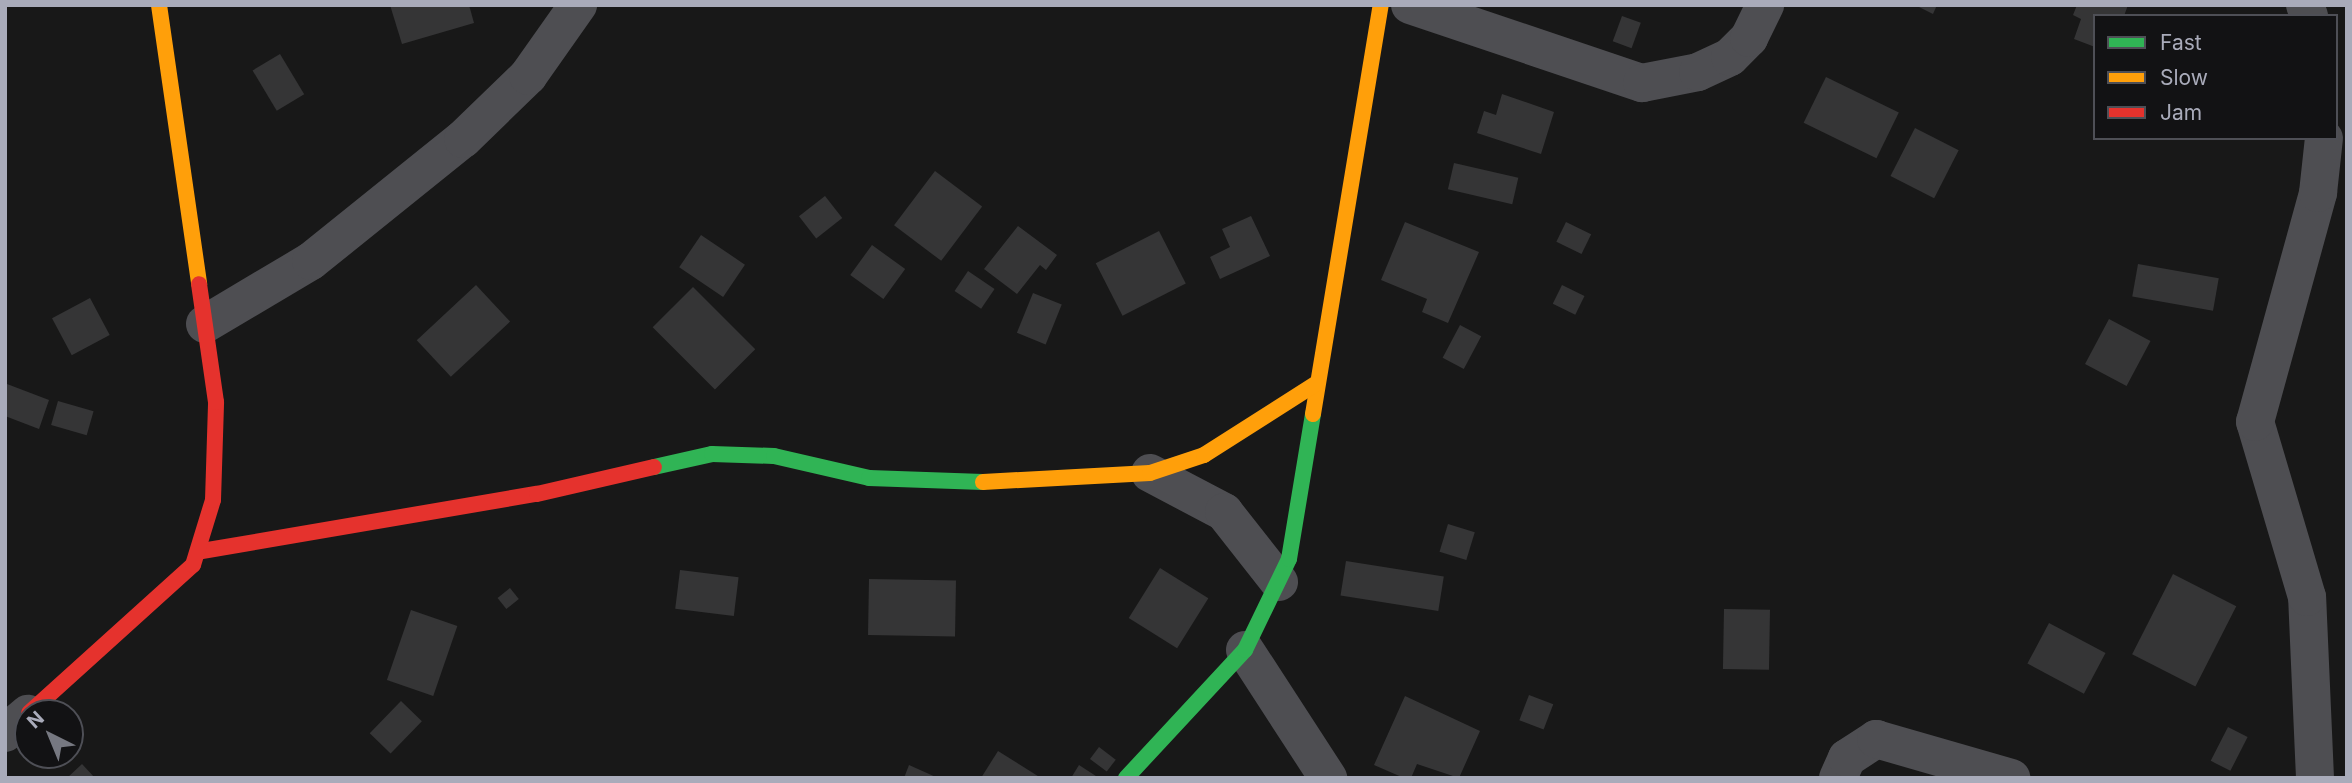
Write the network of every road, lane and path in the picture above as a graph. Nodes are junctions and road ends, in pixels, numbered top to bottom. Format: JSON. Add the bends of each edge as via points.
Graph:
{"nodes":[{"id":1,"x":159,"y":5,"type":"edge"},
{"id":2,"x":578,"y":5,"type":"edge"},
{"id":3,"x":1381,"y":5,"type":"edge"},
{"id":4,"x":1409,"y":5,"type":"edge"},
{"id":5,"x":1765,"y":5,"type":"edge"},
{"id":6,"x":2324,"y":140,"type":"edge"},
{"id":7,"x":205,"y":324,"type":"junction"},
{"id":8,"x":1317,"y":383,"type":"junction"},
{"id":9,"x":1150,"y":473,"type":"junction"},
{"id":10,"x":202,"y":551,"type":"junction"},
{"id":11,"x":1279,"y":582,"type":"junction"},
{"id":12,"x":1245,"y":650,"type":"junction"},
{"id":13,"x":46,"y":699,"type":"edge"},
{"id":14,"x":1126,"y":778,"type":"edge"},
{"id":15,"x":1328,"y":778,"type":"edge"},
{"id":16,"x":1838,"y":778,"type":"edge"},
{"id":17,"x":2011,"y":778,"type":"edge"},
{"id":18,"x":2315,"y":778,"type":"edge"}],
"edges":[{"from":1,"to":7,"type":"street"},
{"from":2,"to":7,"type":"street","via":[[528,76],[463,139],[311,261]]},
{"from":3,"to":8,"type":"street"},
{"from":4,"to":5,"type":"street","via":[[1642,83],[1682,77],[1730,57],[1749,38]]},
{"from":6,"to":18,"type":"street","via":[[2318,193],[2255,422],[2271,460],[2307,597]]},
{"from":7,"to":10,"type":"street","via":[[218,447]]},
{"from":8,"to":9,"type":"street","via":[[1204,455]]},
{"from":8,"to":11,"type":"street","via":[[1300,507]]},
{"from":9,"to":10,"type":"street","via":[[1023,484],[883,478],[774,456],[712,453],[537,494]]},
{"from":9,"to":11,"type":"street","via":[[1224,512]]},
{"from":10,"to":13,"type":"street","via":[[107,648]]},
{"from":11,"to":12,"type":"street"},
{"from":12,"to":14,"type":"street"},
{"from":12,"to":15,"type":"street"},
{"from":16,"to":17,"type":"street","via":[[1847,758],[1875,739]]}]}
